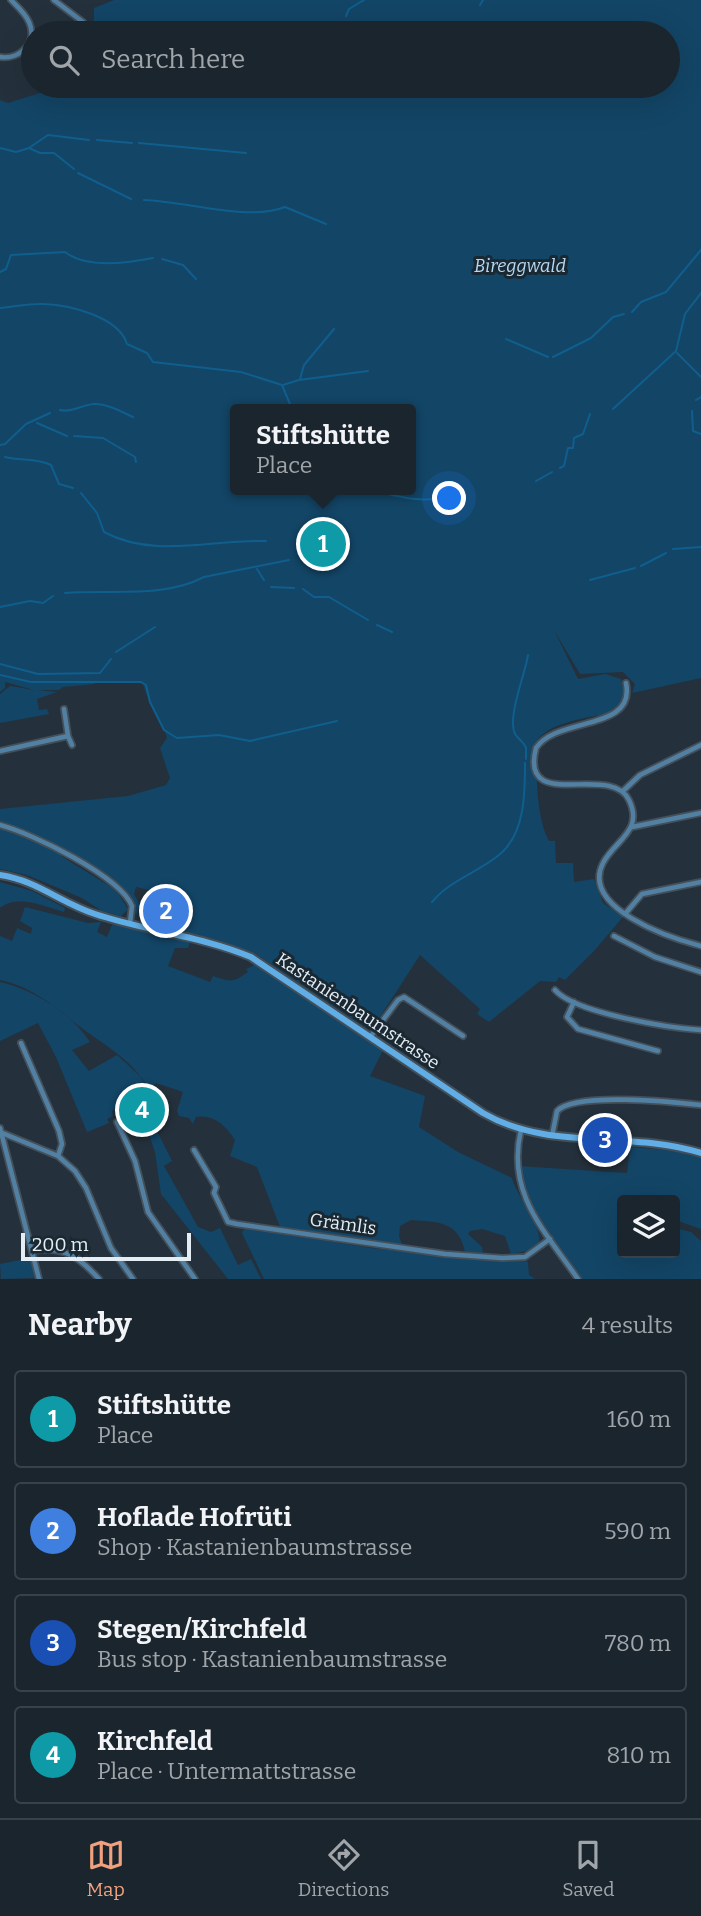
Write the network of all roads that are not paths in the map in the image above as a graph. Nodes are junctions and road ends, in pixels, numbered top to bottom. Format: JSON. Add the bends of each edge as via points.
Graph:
{"nodes":[{"id":1,"x":11,"y":0,"type":"edge"},
{"id":2,"x":54,"y":0,"type":"edge"},
{"id":3,"x":28,"y":21,"type":"edge"},
{"id":4,"x":82,"y":21,"type":"edge"},
{"id":5,"x":21,"y":52,"type":"edge"},
{"id":6,"x":0,"y":57,"type":"edge"},
{"id":7,"x":626,"y":683,"type":"dead end"},
{"id":8,"x":64,"y":709,"type":"dead end"},
{"id":9,"x":68,"y":736,"type":"junction"},
{"id":10,"x":72,"y":745,"type":"dead end"},
{"id":11,"x":701,"y":745,"type":"edge"},
{"id":12,"x":0,"y":751,"type":"edge"},
{"id":13,"x":623,"y":791,"type":"junction"},
{"id":14,"x":701,"y":813,"type":"edge"},
{"id":15,"x":0,"y":825,"type":"edge"},
{"id":16,"x":632,"y":827,"type":"junction"},
{"id":17,"x":0,"y":875,"type":"edge"},
{"id":18,"x":701,"y":882,"type":"edge"},
{"id":19,"x":625,"y":914,"type":"junction"},
{"id":20,"x":130,"y":923,"type":"junction"},
{"id":21,"x":614,"y":936,"type":"dead end"},
{"id":22,"x":701,"y":946,"type":"edge"},
{"id":23,"x":701,"y":972,"type":"edge"},
{"id":24,"x":555,"y":990,"type":"dead end"},
{"id":25,"x":574,"y":1002,"type":"junction"},
{"id":26,"x":701,"y":1030,"type":"edge"},
{"id":27,"x":372,"y":1036,"type":"junction"},
{"id":28,"x":463,"y":1036,"type":"dead end"},
{"id":29,"x":21,"y":1043,"type":"dead end"},
{"id":30,"x":658,"y":1051,"type":"dead end"},
{"id":31,"x":701,"y":1105,"type":"edge"},
{"id":32,"x":117,"y":1122,"type":"dead end"},
{"id":33,"x":521,"y":1130,"type":"junction"},
{"id":34,"x":1,"y":1131,"type":"edge"},
{"id":35,"x":551,"y":1136,"type":"junction"},
{"id":36,"x":194,"y":1150,"type":"dead end"},
{"id":37,"x":701,"y":1153,"type":"edge"},
{"id":38,"x":58,"y":1156,"type":"junction"},
{"id":39,"x":550,"y":1239,"type":"junction"},
{"id":40,"x":33,"y":1251,"type":"junction"},
{"id":41,"x":39,"y":1279,"type":"edge"},
{"id":42,"x":99,"y":1279,"type":"edge"},
{"id":43,"x":133,"y":1279,"type":"edge"},
{"id":44,"x":195,"y":1279,"type":"edge"},
{"id":45,"x":578,"y":1279,"type":"edge"}],
"edges":[{"from":1,"to":3,"type":"street"},
{"from":2,"to":4,"type":"street"},
{"from":5,"to":6,"type":"street"},
{"from":7,"to":13,"type":"street","via":[[626,702],[617,713],[550,734],[536,748],[533,760],[538,773],[551,784],[605,783]]},
{"from":8,"to":9,"type":"street"},
{"from":9,"to":10,"type":"street"},
{"from":9,"to":12,"type":"street"},
{"from":11,"to":13,"type":"street","via":[[640,775]]},
{"from":13,"to":16,"type":"street","via":[[633,811]]},
{"from":14,"to":16,"type":"street"},
{"from":15,"to":20,"type":"street","via":[[38,838],[119,888],[132,906]]},
{"from":16,"to":19,"type":"street","via":[[603,862],[599,879],[603,895]]},
{"from":17,"to":20,"type":"street","name":"Kastanienbaumstrasse","via":[[33,883],[87,912]]},
{"from":18,"to":19,"type":"street","via":[[642,894]]},
{"from":19,"to":22,"type":"street","via":[[657,932]]},
{"from":20,"to":27,"type":"street","name":"Kastanienbaumstrasse","via":[[251,957]]},
{"from":21,"to":23,"type":"street","via":[[655,957]]},
{"from":24,"to":25,"type":"street"},
{"from":25,"to":26,"type":"street","via":[[636,1021]]},
{"from":25,"to":30,"type":"street","via":[[567,1017],[578,1029]]},
{"from":27,"to":28,"type":"street","via":[[404,997]]},
{"from":27,"to":33,"type":"street","name":"Kastanienbaumstrasse","via":[[483,1114]]},
{"from":29,"to":38,"type":"street","via":[[60,1132]]},
{"from":31,"to":35,"type":"street","via":[[616,1100],[569,1104],[557,1111]]},
{"from":32,"to":44,"type":"street","via":[[135,1161],[152,1220]]},
{"from":33,"to":35,"type":"street","name":"Kastanienbaumstrasse"},
{"from":33,"to":39,"type":"street","via":[[515,1158],[519,1186]]},
{"from":34,"to":38,"type":"street"},
{"from":34,"to":40,"type":"street"},
{"from":35,"to":37,"type":"street","name":"Kastanienbaumstrasse","via":[[667,1145]]},
{"from":36,"to":39,"type":"street","name":"Grämlis","via":[[216,1187],[214,1193],[228,1222],[445,1254],[525,1256]]},
{"from":38,"to":43,"type":"street","via":[[79,1176],[111,1248]]},
{"from":39,"to":45,"type":"street"},
{"from":40,"to":41,"type":"street"},
{"from":40,"to":42,"type":"street","via":[[72,1253]]}]}
